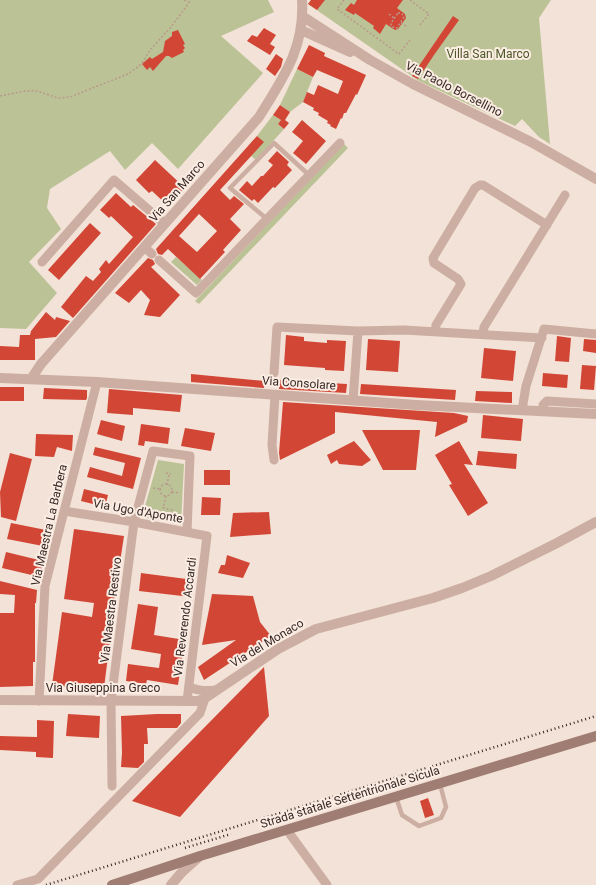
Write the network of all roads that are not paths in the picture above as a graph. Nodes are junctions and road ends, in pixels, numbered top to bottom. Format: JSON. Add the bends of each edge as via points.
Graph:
{"nodes":[{"id":1,"x":302,"y":0,"type":"edge"},
{"id":2,"x":302,"y":16,"type":"junction"},
{"id":3,"x":301,"y":30,"type":"junction"},
{"id":4,"x":370,"y":60,"type":"junction"},
{"id":5,"x":340,"y":143,"type":"dead end"},
{"id":6,"x":309,"y":175,"type":"junction"},
{"id":7,"x":596,"y":179,"type":"edge"},
{"id":8,"x":565,"y":194,"type":"dead end"},
{"id":9,"x":267,"y":219,"type":"junction"},
{"id":10,"x":165,"y":224,"type":"junction"},
{"id":11,"x":547,"y":225,"type":"junction"},
{"id":12,"x":152,"y":254,"type":"junction"},
{"id":13,"x":42,"y":262,"type":"dead end"},
{"id":14,"x":358,"y":331,"type":"junction"},
{"id":15,"x":435,"y":332,"type":"junction"},
{"id":16,"x":483,"y":334,"type":"junction"},
{"id":17,"x":596,"y":334,"type":"edge"},
{"id":18,"x":542,"y":338,"type":"junction"},
{"id":19,"x":274,"y":372,"type":"dead end"},
{"id":20,"x":0,"y":378,"type":"edge"},
{"id":21,"x":31,"y":379,"type":"junction"},
{"id":22,"x":97,"y":382,"type":"junction"},
{"id":23,"x":275,"y":395,"type":"junction"},
{"id":24,"x":353,"y":400,"type":"junction"},
{"id":25,"x":596,"y":404,"type":"edge"},
{"id":26,"x":522,"y":410,"type":"junction"},
{"id":27,"x":543,"y":411,"type":"junction"},
{"id":28,"x":596,"y":414,"type":"edge"},
{"id":29,"x":274,"y":460,"type":"dead end"},
{"id":30,"x":64,"y":511,"type":"junction"},
{"id":31,"x":134,"y":522,"type":"junction"},
{"id":32,"x":596,"y":522,"type":"edge"},
{"id":33,"x":187,"y":532,"type":"junction"},
{"id":34,"x":207,"y":536,"type":"joint"},
{"id":35,"x":189,"y":687,"type":"junction"},
{"id":36,"x":216,"y":690,"type":"junction"},
{"id":37,"x":205,"y":698,"type":"junction"},
{"id":38,"x":0,"y":700,"type":"edge"},
{"id":39,"x":39,"y":701,"type":"junction"},
{"id":40,"x":111,"y":701,"type":"junction"},
{"id":41,"x":187,"y":701,"type":"junction"},
{"id":42,"x":596,"y":736,"type":"edge"},
{"id":43,"x":440,"y":784,"type":"junction"},
{"id":44,"x":112,"y":786,"type":"dead end"},
{"id":45,"x":396,"y":797,"type":"junction"},
{"id":46,"x":287,"y":830,"type":"junction"},
{"id":47,"x":200,"y":856,"type":"junction"},
{"id":48,"x":325,"y":882,"type":"edge"},
{"id":49,"x":116,"y":884,"type":"edge"},
{"id":50,"x":17,"y":885,"type":"edge"},
{"id":51,"x":172,"y":885,"type":"edge"},
{"id":52,"x":336,"y":885,"type":"edge"}],
"edges":[{"from":1,"to":2,"type":"street","name":"Via San Marco"},
{"from":2,"to":3,"type":"street","name":"Via San Marco"},
{"from":2,"to":4,"type":"street","name":"Via Paolo Borsellino"},
{"from":3,"to":4,"type":"street"},
{"from":3,"to":10,"type":"street","name":"Via San Marco","via":[[286,71],[259,117]]},
{"from":4,"to":7,"type":"street","name":"Via Paolo Borsellino","via":[[531,142]]},
{"from":5,"to":6,"type":"street"},
{"from":6,"to":9,"type":"street"},
{"from":6,"to":9,"type":"lane","via":[[274,143],[230,188]]},
{"from":8,"to":11,"type":"street"},
{"from":9,"to":12,"type":"street","via":[[196,293]]},
{"from":10,"to":12,"type":"street","name":"Via San Marco"},
{"from":10,"to":13,"type":"street","via":[[114,180]]},
{"from":11,"to":15,"type":"street","via":[[483,185],[475,188],[433,258],[434,263],[458,279],[461,284],[436,325]]},
{"from":11,"to":16,"type":"street","via":[[484,327]]},
{"from":12,"to":21,"type":"street","name":"Via San Marco","via":[[42,364]]},
{"from":14,"to":15,"type":"street"},
{"from":14,"to":19,"type":"street","via":[[277,327]]},
{"from":14,"to":24,"type":"street"},
{"from":15,"to":16,"type":"street"},
{"from":16,"to":18,"type":"street"},
{"from":17,"to":18,"type":"street","via":[[544,329]]},
{"from":18,"to":26,"type":"street","via":[[526,386]]},
{"from":20,"to":21,"type":"street","name":"Via Consolare"},
{"from":21,"to":22,"type":"street","name":"Via Consolare"},
{"from":22,"to":23,"type":"street","name":"Via Consolare"},
{"from":22,"to":30,"type":"street","name":"Via Maestra La Barbera"},
{"from":23,"to":24,"type":"street","name":"Via Consolare"},
{"from":23,"to":29,"type":"street","via":[[272,445]]},
{"from":24,"to":26,"type":"street","name":"Via Consolare"},
{"from":25,"to":27,"type":"street","via":[[547,401],[543,405]]},
{"from":26,"to":27,"type":"street","name":"Via Consolare"},
{"from":27,"to":28,"type":"street","name":"Via Consolare"},
{"from":30,"to":31,"type":"street","name":"Via Ugo d'Aponte"},
{"from":30,"to":39,"type":"street","name":"Via Maestra La Barbera","via":[[45,586]]},
{"from":31,"to":33,"type":"street","name":"Via Ugo d'Aponte"},
{"from":31,"to":33,"type":"street","name":"Via Maestra Restivo","via":[[153,451],[190,456]]},
{"from":31,"to":40,"type":"street","name":"Via Maestra Restivo"},
{"from":32,"to":36,"type":"street","name":"Via del Monaco","via":[[462,588],[302,635]]},
{"from":33,"to":34,"type":"street","name":"Via Ugo d'Aponte"},
{"from":34,"to":35,"type":"street","name":"Via Reverendo Accardi"},
{"from":35,"to":36,"type":"street","via":[[206,691]]},
{"from":35,"to":41,"type":"street","name":"Via Reverendo Accardi"},
{"from":36,"to":37,"type":"street","name":"Via del Monaco"},
{"from":37,"to":41,"type":"street","name":"Via Giuseppina Greco"},
{"from":37,"to":50,"type":"street","via":[[200,713],[38,879]]},
{"from":38,"to":39,"type":"street","name":"Via Giuseppina Greco"},
{"from":39,"to":40,"type":"street","name":"Via Giuseppina Greco"},
{"from":40,"to":41,"type":"street","name":"Via Giuseppina Greco"},
{"from":40,"to":44,"type":"street","name":"Via Maestra Restivo"},
{"from":42,"to":43,"type":"main road","name":"Strada statale Settentrionale Sicula"},
{"from":43,"to":45,"type":"main road","name":"Strada statale Settentrionale Sicula"},
{"from":43,"to":45,"type":"lane","via":[[446,807],[441,818],[419,826],[402,815]]},
{"from":45,"to":46,"type":"main road","name":"Strada statale Settentrionale Sicula"},
{"from":46,"to":47,"type":"main road","name":"Strada statale Settentrionale Sicula"},
{"from":46,"to":48,"type":"street"},
{"from":47,"to":49,"type":"main road","name":"Strada statale Settentrionale Sicula"},
{"from":47,"to":51,"type":"street"},
{"from":48,"to":52,"type":"street"}]}
